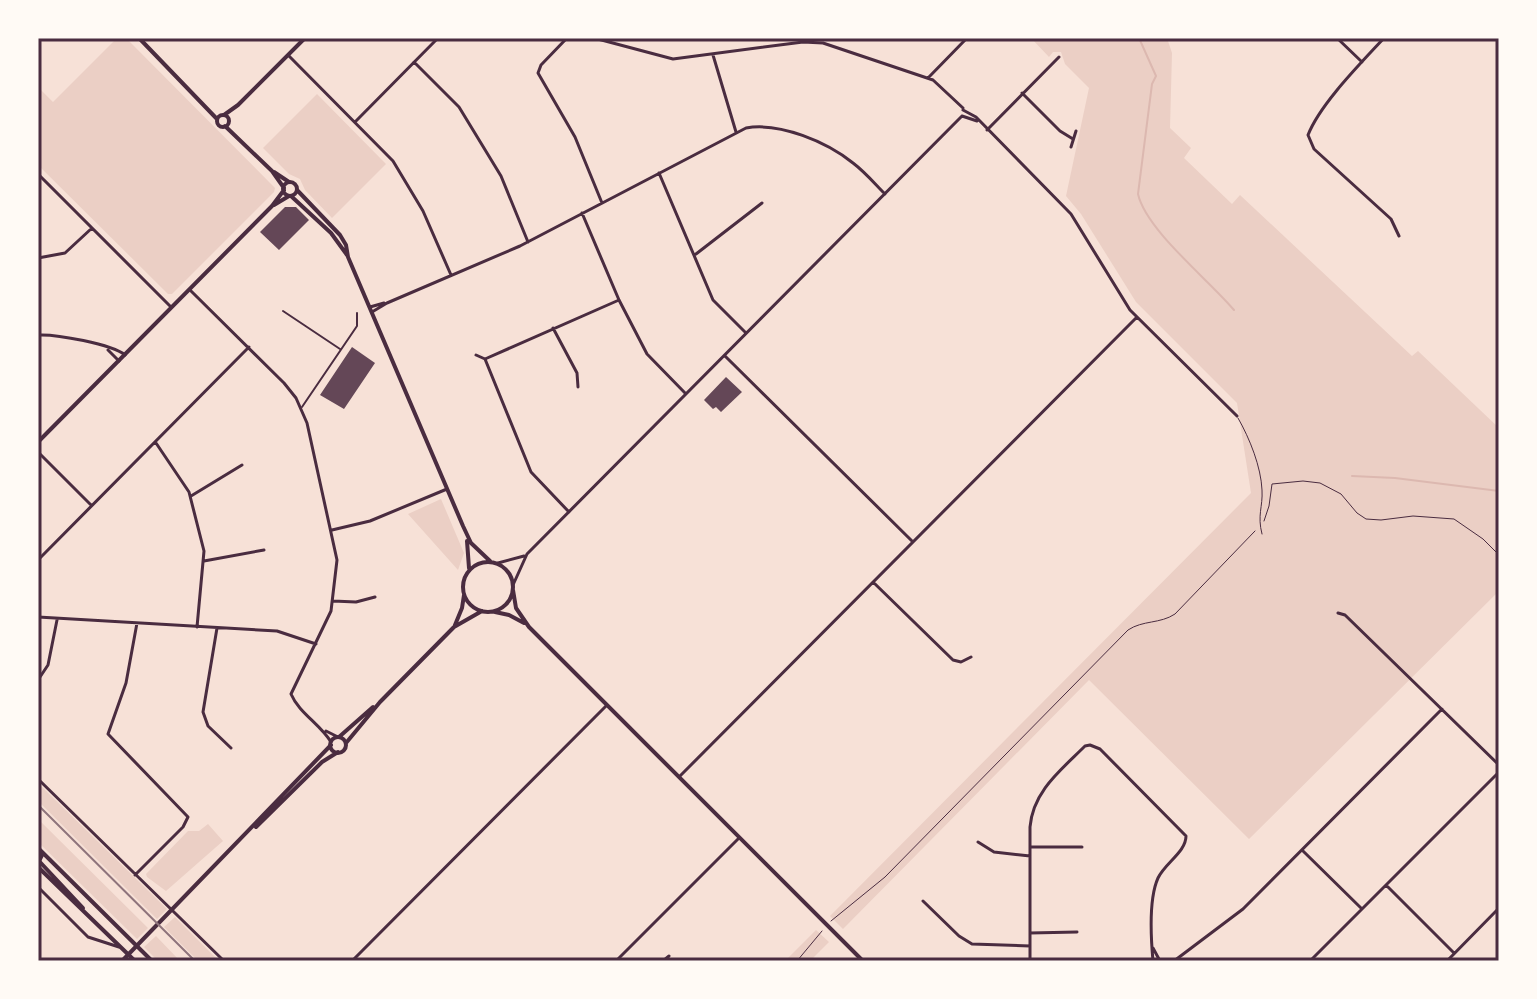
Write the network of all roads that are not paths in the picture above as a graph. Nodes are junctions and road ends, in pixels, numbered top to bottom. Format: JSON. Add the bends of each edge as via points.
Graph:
{"nodes":[{"id":1,"x":139,"y":38,"type":"edge"},
{"id":2,"x":305,"y":38,"type":"edge"},
{"id":3,"x":438,"y":38,"type":"edge"},
{"id":4,"x":567,"y":38,"type":"edge"},
{"id":5,"x":594,"y":38,"type":"edge"},
{"id":6,"x":781,"y":38,"type":"edge"},
{"id":7,"x":967,"y":38,"type":"edge"},
{"id":8,"x":1337,"y":38,"type":"edge"},
{"id":9,"x":1384,"y":38,"type":"edge"},
{"id":10,"x":782,"y":45,"type":"junction"},
{"id":11,"x":288,"y":55,"type":"junction"},
{"id":12,"x":713,"y":55,"type":"junction"},
{"id":13,"x":1059,"y":57,"type":"dead end"},
{"id":14,"x":414,"y":62,"type":"junction"},
{"id":15,"x":1362,"y":62,"type":"junction"},
{"id":16,"x":928,"y":78,"type":"junction"},
{"id":17,"x":1022,"y":93,"type":"junction"},
{"id":18,"x":963,"y":110,"type":"junction"},
{"id":19,"x":962,"y":116,"type":"junction"},
{"id":20,"x":224,"y":119,"type":"junction"},
{"id":21,"x":355,"y":122,"type":"junction"},
{"id":22,"x":979,"y":122,"type":"junction"},
{"id":23,"x":987,"y":130,"type":"junction"},
{"id":24,"x":1076,"y":131,"type":"dead end"},
{"id":25,"x":736,"y":132,"type":"junction"},
{"id":26,"x":1073,"y":139,"type":"junction"},
{"id":27,"x":1071,"y":147,"type":"dead end"},
{"id":28,"x":272,"y":171,"type":"junction"},
{"id":29,"x":659,"y":173,"type":"junction"},
{"id":30,"x":38,"y":174,"type":"edge"},
{"id":31,"x":289,"y":182,"type":"junction"},
{"id":32,"x":284,"y":189,"type":"junction"},
{"id":33,"x":297,"y":190,"type":"junction"},
{"id":34,"x":885,"y":194,"type":"junction"},
{"id":35,"x":290,"y":196,"type":"junction"},
{"id":36,"x":602,"y":203,"type":"junction"},
{"id":37,"x":762,"y":203,"type":"dead end"},
{"id":38,"x":272,"y":206,"type":"junction"},
{"id":39,"x":582,"y":213,"type":"junction"},
{"id":40,"x":92,"y":228,"type":"junction"},
{"id":41,"x":1399,"y":236,"type":"dead end"},
{"id":42,"x":528,"y":242,"type":"junction"},
{"id":43,"x":694,"y":255,"type":"junction"},
{"id":44,"x":348,"y":257,"type":"junction"},
{"id":45,"x":38,"y":258,"type":"edge"},
{"id":46,"x":451,"y":275,"type":"junction"},
{"id":47,"x":190,"y":290,"type":"junction"},
{"id":48,"x":619,"y":300,"type":"junction"},
{"id":49,"x":172,"y":307,"type":"junction"},
{"id":50,"x":371,"y":310,"type":"junction"},
{"id":51,"x":283,"y":311,"type":"dead end"},
{"id":52,"x":357,"y":313,"type":"dead end"},
{"id":53,"x":1137,"y":317,"type":"junction"},
{"id":54,"x":553,"y":328,"type":"junction"},
{"id":55,"x":746,"y":333,"type":"junction"},
{"id":56,"x":38,"y":335,"type":"edge"},
{"id":57,"x":105,"y":347,"type":"junction"},
{"id":58,"x":249,"y":347,"type":"junction"},
{"id":59,"x":341,"y":349,"type":"junction"},
{"id":60,"x":125,"y":355,"type":"junction"},
{"id":61,"x":476,"y":355,"type":"dead end"},
{"id":62,"x":724,"y":356,"type":"junction"},
{"id":63,"x":485,"y":359,"type":"junction"},
{"id":64,"x":119,"y":361,"type":"junction"},
{"id":65,"x":578,"y":387,"type":"dead end"},
{"id":66,"x":686,"y":394,"type":"junction"},
{"id":67,"x":301,"y":408,"type":"junction"},
{"id":68,"x":1237,"y":416,"type":"joint"},
{"id":69,"x":38,"y":442,"type":"edge"},
{"id":70,"x":155,"y":442,"type":"junction"},
{"id":71,"x":38,"y":452,"type":"edge"},
{"id":72,"x":242,"y":465,"type":"dead end"},
{"id":73,"x":447,"y":489,"type":"junction"},
{"id":74,"x":191,"y":496,"type":"junction"},
{"id":75,"x":91,"y":505,"type":"junction"},
{"id":76,"x":569,"y":512,"type":"junction"},
{"id":77,"x":463,"y":526,"type":"junction"},
{"id":78,"x":332,"y":530,"type":"junction"},
{"id":79,"x":1262,"y":534,"type":"dead end"},
{"id":80,"x":913,"y":542,"type":"junction"},
{"id":81,"x":264,"y":550,"type":"dead end"},
{"id":82,"x":527,"y":554,"type":"junction"},
{"id":83,"x":38,"y":560,"type":"edge"},
{"id":84,"x":204,"y":561,"type":"junction"},
{"id":85,"x":490,"y":561,"type":"junction"},
{"id":86,"x":498,"y":563,"type":"junction"},
{"id":87,"x":468,"y":570,"type":"junction"},
{"id":88,"x":873,"y":582,"type":"junction"},
{"id":89,"x":513,"y":588,"type":"junction"},
{"id":90,"x":464,"y":595,"type":"junction"},
{"id":91,"x":375,"y":597,"type":"dead end"},
{"id":92,"x":333,"y":601,"type":"junction"},
{"id":93,"x":482,"y":611,"type":"junction"},
{"id":94,"x":490,"y":612,"type":"junction"},
{"id":95,"x":1338,"y":613,"type":"dead end"},
{"id":96,"x":38,"y":617,"type":"edge"},
{"id":97,"x":57,"y":618,"type":"junction"},
{"id":98,"x":137,"y":623,"type":"junction"},
{"id":99,"x":197,"y":627,"type":"junction"},
{"id":100,"x":454,"y":627,"type":"junction"},
{"id":101,"x":529,"y":627,"type":"junction"},
{"id":102,"x":217,"y":628,"type":"junction"},
{"id":103,"x":316,"y":644,"type":"junction"},
{"id":104,"x":971,"y":657,"type":"dead end"},
{"id":105,"x":38,"y":680,"type":"edge"},
{"id":106,"x":380,"y":702,"type":"junction"},
{"id":107,"x":607,"y":705,"type":"junction"},
{"id":108,"x":1442,"y":709,"type":"junction"},
{"id":109,"x":322,"y":729,"type":"junction"},
{"id":110,"x":338,"y":737,"type":"junction"},
{"id":111,"x":346,"y":743,"type":"junction"},
{"id":112,"x":331,"y":744,"type":"junction"},
{"id":113,"x":231,"y":748,"type":"dead end"},
{"id":114,"x":338,"y":752,"type":"junction"},
{"id":115,"x":1499,"y":765,"type":"edge"},
{"id":116,"x":1499,"y":772,"type":"edge"},
{"id":117,"x":679,"y":777,"type":"junction"},
{"id":118,"x":38,"y":779,"type":"edge"},
{"id":119,"x":248,"y":833,"type":"junction"},
{"id":120,"x":739,"y":838,"type":"junction"},
{"id":121,"x":978,"y":842,"type":"dead end"},
{"id":122,"x":1030,"y":847,"type":"junction"},
{"id":123,"x":1082,"y":847,"type":"dead end"},
{"id":124,"x":38,"y":848,"type":"edge"},
{"id":125,"x":1302,"y":849,"type":"junction"},
{"id":126,"x":43,"y":853,"type":"junction"},
{"id":127,"x":1030,"y":856,"type":"junction"},
{"id":128,"x":38,"y":867,"type":"edge"},
{"id":129,"x":135,"y":875,"type":"junction"},
{"id":130,"x":1386,"y":885,"type":"junction"},
{"id":131,"x":38,"y":887,"type":"edge"},
{"id":132,"x":923,"y":901,"type":"dead end"},
{"id":133,"x":1499,"y":908,"type":"edge"},
{"id":134,"x":1362,"y":909,"type":"junction"},
{"id":135,"x":86,"y":914,"type":"junction"},
{"id":136,"x":1077,"y":932,"type":"dead end"},
{"id":137,"x":1030,"y":933,"type":"junction"},
{"id":138,"x":1030,"y":946,"type":"junction"},
{"id":139,"x":122,"y":948,"type":"junction"},
{"id":140,"x":1153,"y":948,"type":"junction"},
{"id":141,"x":1454,"y":953,"type":"junction"},
{"id":142,"x":669,"y":956,"type":"dead end"},
{"id":143,"x":122,"y":961,"type":"edge"},
{"id":144,"x":135,"y":961,"type":"edge"},
{"id":145,"x":152,"y":961,"type":"edge"},
{"id":146,"x":224,"y":961,"type":"edge"},
{"id":147,"x":352,"y":961,"type":"edge"},
{"id":148,"x":616,"y":961,"type":"edge"},
{"id":149,"x":663,"y":961,"type":"edge"},
{"id":150,"x":863,"y":961,"type":"edge"},
{"id":151,"x":1030,"y":961,"type":"edge"},
{"id":152,"x":1153,"y":961,"type":"edge"},
{"id":153,"x":1160,"y":961,"type":"edge"},
{"id":154,"x":1174,"y":961,"type":"edge"},
{"id":155,"x":1310,"y":961,"type":"edge"},
{"id":156,"x":1447,"y":961,"type":"edge"}],
"edges":[{"from":1,"to":20,"type":"street"},
{"from":2,"to":11,"type":"street"},
{"from":3,"to":14,"type":"street"},
{"from":4,"to":36,"type":"street","via":[[538,73],[575,137]]},
{"from":5,"to":12,"type":"street","via":[[673,59]]},
{"from":6,"to":10,"type":"street"},
{"from":7,"to":16,"type":"street"},
{"from":8,"to":15,"type":"street"},
{"from":9,"to":15,"type":"street"},
{"from":10,"to":12,"type":"street"},
{"from":10,"to":16,"type":"street","via":[[823,43]]},
{"from":11,"to":20,"type":"street"},
{"from":11,"to":21,"type":"street"},
{"from":12,"to":25,"type":"street"},
{"from":13,"to":17,"type":"street"},
{"from":14,"to":21,"type":"street"},
{"from":14,"to":42,"type":"street","via":[[459,107],[501,176]]},
{"from":15,"to":41,"type":"street","via":[[1312,126],[1309,140],[1391,219]]},
{"from":16,"to":18,"type":"street"},
{"from":17,"to":23,"type":"street"},
{"from":17,"to":26,"type":"street"},
{"from":18,"to":19,"type":"street"},
{"from":18,"to":22,"type":"street"},
{"from":19,"to":22,"type":"street"},
{"from":19,"to":34,"type":"street"},
{"from":20,"to":28,"type":"street"},
{"from":21,"to":46,"type":"street","via":[[393,161],[423,211]]},
{"from":22,"to":23,"type":"street"},
{"from":23,"to":53,"type":"street","via":[[1071,214]]},
{"from":24,"to":26,"type":"street"},
{"from":25,"to":29,"type":"street"},
{"from":25,"to":34,"type":"street","via":[[756,126],[793,131],[852,161]]},
{"from":26,"to":27,"type":"street"},
{"from":28,"to":31,"type":"street"},
{"from":28,"to":32,"type":"street"},
{"from":29,"to":36,"type":"street"},
{"from":29,"to":43,"type":"street"},
{"from":30,"to":40,"type":"street"},
{"from":31,"to":32,"type":"street"},
{"from":31,"to":33,"type":"street"},
{"from":32,"to":35,"type":"street"},
{"from":32,"to":38,"type":"street"},
{"from":33,"to":35,"type":"street"},
{"from":33,"to":44,"type":"street","via":[[340,235]]},
{"from":34,"to":55,"type":"street"},
{"from":35,"to":38,"type":"street"},
{"from":35,"to":44,"type":"street","via":[[331,233]]},
{"from":36,"to":39,"type":"street"},
{"from":37,"to":43,"type":"street"},
{"from":38,"to":47,"type":"street"},
{"from":39,"to":42,"type":"street"},
{"from":39,"to":48,"type":"street"},
{"from":40,"to":45,"type":"street","via":[[65,253]]},
{"from":40,"to":49,"type":"street"},
{"from":42,"to":46,"type":"street"},
{"from":43,"to":55,"type":"street","via":[[713,300]]},
{"from":44,"to":50,"type":"street"},
{"from":46,"to":50,"type":"street"},
{"from":47,"to":49,"type":"street"},
{"from":47,"to":58,"type":"street"},
{"from":48,"to":54,"type":"street"},
{"from":48,"to":66,"type":"street","via":[[650,358]]},
{"from":49,"to":60,"type":"street"},
{"from":50,"to":73,"type":"street"},
{"from":51,"to":59,"type":"street"},
{"from":52,"to":59,"type":"street","via":[[357,326]]},
{"from":53,"to":68,"type":"street"},
{"from":53,"to":80,"type":"street"},
{"from":54,"to":63,"type":"street"},
{"from":54,"to":65,"type":"street","via":[[577,373]]},
{"from":55,"to":62,"type":"street"},
{"from":56,"to":57,"type":"street"},
{"from":57,"to":60,"type":"street"},
{"from":57,"to":64,"type":"street"},
{"from":58,"to":67,"type":"street"},
{"from":58,"to":70,"type":"street"},
{"from":59,"to":67,"type":"street"},
{"from":60,"to":64,"type":"street"},
{"from":61,"to":63,"type":"street"},
{"from":62,"to":66,"type":"street"},
{"from":62,"to":80,"type":"street"},
{"from":63,"to":76,"type":"street","via":[[531,472]]},
{"from":64,"to":69,"type":"street"},
{"from":66,"to":76,"type":"street"},
{"from":67,"to":78,"type":"street"},
{"from":68,"to":79,"type":"lane","via":[[1260,475]]},
{"from":70,"to":74,"type":"street"},
{"from":70,"to":75,"type":"street"},
{"from":71,"to":75,"type":"street"},
{"from":72,"to":74,"type":"street"},
{"from":73,"to":77,"type":"street"},
{"from":73,"to":78,"type":"street","via":[[370,521]]},
{"from":74,"to":84,"type":"street"},
{"from":75,"to":83,"type":"street"},
{"from":76,"to":82,"type":"street"},
{"from":77,"to":85,"type":"street","via":[[476,550]]},
{"from":77,"to":87,"type":"street"},
{"from":78,"to":92,"type":"street","via":[[337,560]]},
{"from":80,"to":88,"type":"street"},
{"from":81,"to":84,"type":"street"},
{"from":82,"to":86,"type":"street"},
{"from":82,"to":89,"type":"street"},
{"from":84,"to":99,"type":"street"},
{"from":85,"to":86,"type":"street"},
{"from":85,"to":87,"type":"street"},
{"from":86,"to":89,"type":"street","via":[[509,573]]},
{"from":87,"to":90,"type":"street"},
{"from":88,"to":104,"type":"street","via":[[953,660]]},
{"from":88,"to":117,"type":"street"},
{"from":89,"to":94,"type":"street","via":[[505,605]]},
{"from":89,"to":101,"type":"street","via":[[516,608]]},
{"from":90,"to":93,"type":"street"},
{"from":90,"to":100,"type":"street"},
{"from":91,"to":92,"type":"street"},
{"from":92,"to":103,"type":"street"},
{"from":93,"to":94,"type":"street"},
{"from":93,"to":100,"type":"street"},
{"from":94,"to":101,"type":"street","via":[[509,615]]},
{"from":95,"to":108,"type":"street"},
{"from":96,"to":97,"type":"street"},
{"from":97,"to":98,"type":"street"},
{"from":97,"to":105,"type":"street","via":[[48,665]]},
{"from":98,"to":99,"type":"street"},
{"from":98,"to":129,"type":"street","via":[[126,683],[108,734],[188,820]]},
{"from":99,"to":102,"type":"street"},
{"from":100,"to":106,"type":"street"},
{"from":101,"to":107,"type":"street"},
{"from":102,"to":103,"type":"street","via":[[282,632]]},
{"from":102,"to":113,"type":"street","via":[[203,712],[208,726]]},
{"from":103,"to":109,"type":"street","via":[[291,694]]},
{"from":106,"to":110,"type":"street"},
{"from":106,"to":111,"type":"street"},
{"from":107,"to":117,"type":"street"},
{"from":107,"to":147,"type":"street"},
{"from":108,"to":115,"type":"street"},
{"from":108,"to":125,"type":"street"},
{"from":109,"to":110,"type":"street"},
{"from":109,"to":112,"type":"street"},
{"from":110,"to":111,"type":"street"},
{"from":110,"to":112,"type":"street"},
{"from":111,"to":114,"type":"street"},
{"from":112,"to":114,"type":"street"},
{"from":112,"to":119,"type":"street"},
{"from":114,"to":119,"type":"street"},
{"from":116,"to":130,"type":"street"},
{"from":117,"to":120,"type":"street"},
{"from":118,"to":129,"type":"street"},
{"from":119,"to":143,"type":"street"},
{"from":120,"to":148,"type":"street"},
{"from":120,"to":150,"type":"street"},
{"from":121,"to":127,"type":"street","via":[[1002,854]]},
{"from":122,"to":123,"type":"street"},
{"from":122,"to":127,"type":"street"},
{"from":122,"to":140,"type":"street","via":[[1032,812],[1042,791],[1085,746],[1097,747],[1186,836],[1156,883]]},
{"from":124,"to":126,"type":"street"},
{"from":125,"to":134,"type":"street"},
{"from":125,"to":154,"type":"street","via":[[1243,909]]},
{"from":126,"to":135,"type":"street","via":[[39,861]]},
{"from":126,"to":145,"type":"street"},
{"from":127,"to":137,"type":"street"},
{"from":128,"to":135,"type":"street"},
{"from":129,"to":146,"type":"street"},
{"from":130,"to":134,"type":"street"},
{"from":130,"to":141,"type":"street"},
{"from":131,"to":139,"type":"street","via":[[88,937]]},
{"from":132,"to":138,"type":"street","via":[[972,944]]},
{"from":133,"to":141,"type":"street"},
{"from":134,"to":155,"type":"street"},
{"from":135,"to":139,"type":"street"},
{"from":136,"to":137,"type":"street"},
{"from":137,"to":138,"type":"street"},
{"from":138,"to":151,"type":"street"},
{"from":139,"to":144,"type":"street"},
{"from":140,"to":152,"type":"street"},
{"from":140,"to":153,"type":"street"},
{"from":141,"to":156,"type":"street"},
{"from":142,"to":149,"type":"street"}]}
